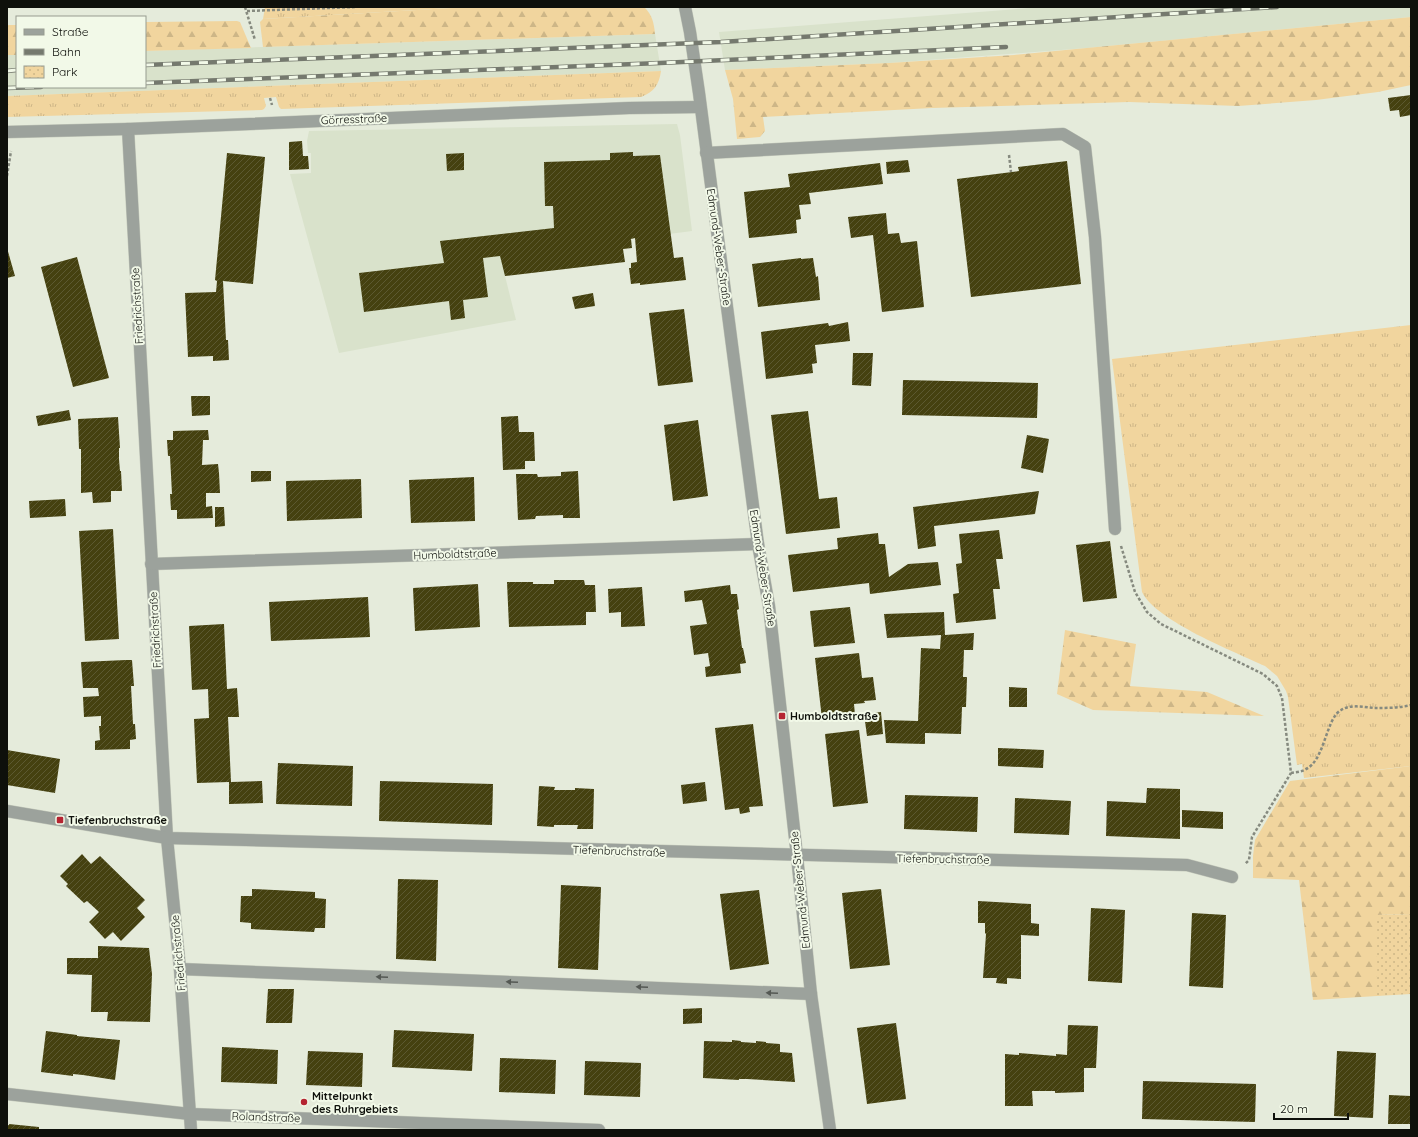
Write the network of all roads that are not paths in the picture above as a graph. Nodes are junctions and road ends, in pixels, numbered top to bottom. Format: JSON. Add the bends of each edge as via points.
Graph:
{"nodes":[{"id":1,"x":685,"y":7,"type":"edge"},
{"id":2,"x":700,"y":107,"type":"junction"},
{"id":3,"x":128,"y":129,"type":"junction"},
{"id":4,"x":10,"y":132,"type":"edge"},
{"id":5,"x":706,"y":153,"type":"junction"},
{"id":6,"x":1115,"y":529,"type":"road end"},
{"id":7,"x":758,"y":544,"type":"junction"},
{"id":8,"x":151,"y":564,"type":"junction"},
{"id":9,"x":7,"y":811,"type":"edge"},
{"id":10,"x":167,"y":838,"type":"junction"},
{"id":11,"x":797,"y":856,"type":"junction"},
{"id":12,"x":1232,"y":877,"type":"road end"},
{"id":13,"x":180,"y":969,"type":"junction"},
{"id":14,"x":810,"y":994,"type":"junction"},
{"id":15,"x":7,"y":1094,"type":"edge"},
{"id":16,"x":190,"y":1114,"type":"junction"},
{"id":17,"x":191,"y":1130,"type":"edge"},
{"id":18,"x":599,"y":1130,"type":"edge"},
{"id":19,"x":830,"y":1130,"type":"edge"}],
"edges":[{"from":1,"to":2,"type":"street","name":"Edmund-Weber-Straße"},
{"from":2,"to":3,"type":"street","name":"Görresstraße"},
{"from":2,"to":5,"type":"street","name":"Edmund-Weber-Straße"},
{"from":3,"to":4,"type":"street","name":"Görresstraße"},
{"from":3,"to":8,"type":"street","name":"Friedrichstraße"},
{"from":5,"to":6,"type":"street","via":[[1063,134],[1085,147],[1095,237]]},
{"from":5,"to":7,"type":"street","name":"Edmund-Weber-Straße"},
{"from":7,"to":8,"type":"street","name":"Humboldtstraße"},
{"from":7,"to":11,"type":"street","name":"Edmund-Weber-Straße","via":[[769,606]]},
{"from":8,"to":10,"type":"street","name":"Friedrichstraße"},
{"from":9,"to":10,"type":"street","name":"Tiefenbruchstraße"},
{"from":10,"to":11,"type":"street","name":"Tiefenbruchstraße"},
{"from":10,"to":13,"type":"street","name":"Friedrichstraße"},
{"from":11,"to":12,"type":"street","name":"Tiefenbruchstraße","via":[[1187,865]]},
{"from":11,"to":14,"type":"street","name":"Edmund-Weber-Straße"},
{"from":14,"to":13,"type":"street","one_way":true},
{"from":13,"to":16,"type":"street","name":"Friedrichstraße"},
{"from":14,"to":19,"type":"street","name":"Edmund-Weber-Straße"},
{"from":15,"to":16,"type":"street","name":"Rolandstraße"},
{"from":16,"to":17,"type":"street","name":"Friedrichstraße"},
{"from":16,"to":18,"type":"street","name":"Rolandstraße"}]}
